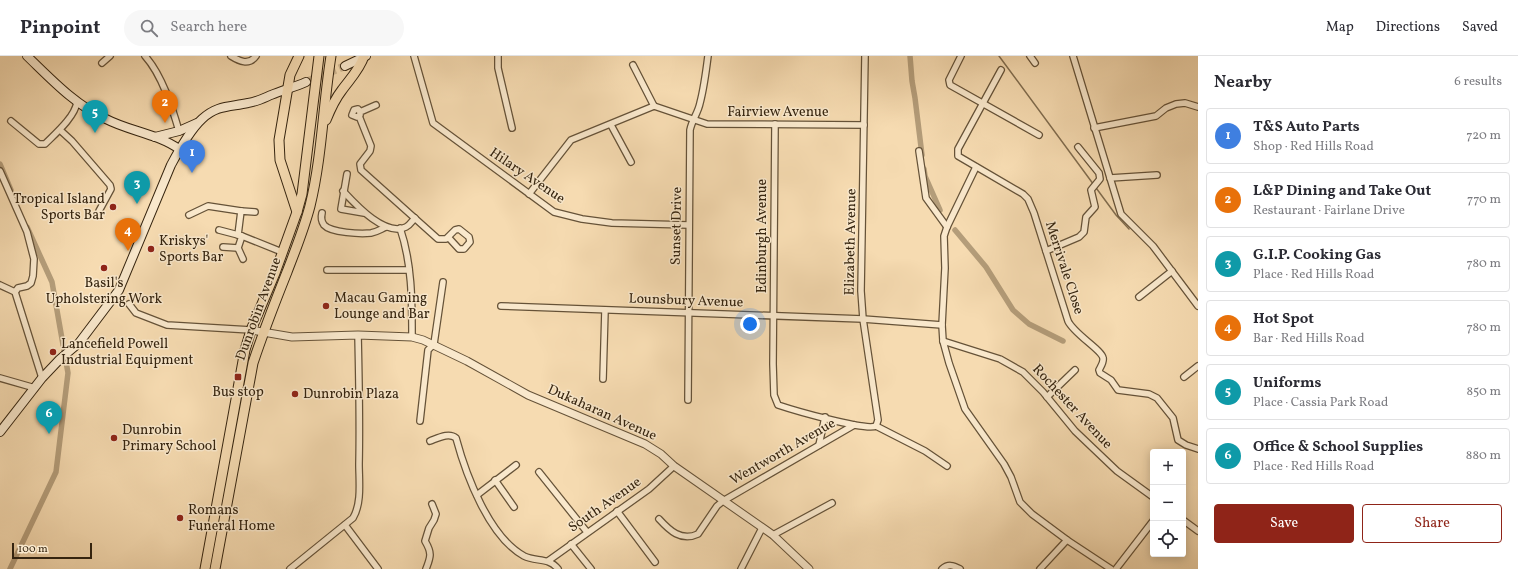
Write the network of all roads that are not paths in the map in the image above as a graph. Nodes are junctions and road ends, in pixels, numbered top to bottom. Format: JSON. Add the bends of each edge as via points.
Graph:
{"nodes":[{"id":1,"x":27,"y":56,"type":"edge"},
{"id":2,"x":110,"y":56,"type":"edge"},
{"id":3,"x":145,"y":56,"type":"edge"},
{"id":4,"x":231,"y":56,"type":"edge"},
{"id":5,"x":256,"y":56,"type":"edge"},
{"id":6,"x":300,"y":56,"type":"edge"},
{"id":7,"x":319,"y":56,"type":"edge"},
{"id":8,"x":331,"y":56,"type":"edge"},
{"id":9,"x":365,"y":56,"type":"edge"},
{"id":10,"x":414,"y":56,"type":"edge"},
{"id":11,"x":498,"y":56,"type":"edge"},
{"id":12,"x":708,"y":56,"type":"edge"},
{"id":13,"x":865,"y":56,"type":"edge"},
{"id":14,"x":961,"y":56,"type":"edge"},
{"id":15,"x":1030,"y":56,"type":"edge"},
{"id":16,"x":1073,"y":56,"type":"edge"},
{"id":17,"x":102,"y":63,"type":"dead end"},
{"id":18,"x":1035,"y":63,"type":"dead end"},
{"id":19,"x":345,"y":66,"type":"tunnel mouth"},
{"id":20,"x":633,"y":66,"type":"dead end"},
{"id":21,"x":1001,"y":70,"type":"dead end"},
{"id":22,"x":310,"y":84,"type":"junction"},
{"id":23,"x":287,"y":90,"type":"junction"},
{"id":24,"x":77,"y":102,"type":"junction"},
{"id":25,"x":983,"y":103,"type":"junction"},
{"id":26,"x":376,"y":105,"type":"dead end"},
{"id":27,"x":654,"y":106,"type":"junction"},
{"id":28,"x":1198,"y":106,"type":"edge"},
{"id":29,"x":11,"y":120,"type":"dead end"},
{"id":30,"x":692,"y":120,"type":"junction"},
{"id":31,"x":198,"y":123,"type":"junction"},
{"id":32,"x":775,"y":124,"type":"junction"},
{"id":33,"x":611,"y":125,"type":"junction"},
{"id":34,"x":864,"y":125,"type":"junction"},
{"id":35,"x":512,"y":128,"type":"dead end"},
{"id":36,"x":1094,"y":128,"type":"junction"},
{"id":37,"x":60,"y":130,"type":"junction"},
{"id":38,"x":179,"y":131,"type":"junction"},
{"id":39,"x":1039,"y":135,"type":"dead end"},
{"id":40,"x":154,"y":137,"type":"junction"},
{"id":41,"x":188,"y":137,"type":"junction"},
{"id":42,"x":321,"y":137,"type":"junction"},
{"id":43,"x":172,"y":144,"type":"junction"},
{"id":44,"x":1078,"y":146,"type":"dead end"},
{"id":45,"x":179,"y":149,"type":"junction"},
{"id":46,"x":919,"y":151,"type":"dead end"},
{"id":47,"x":631,"y":162,"type":"dead end"},
{"id":48,"x":976,"y":167,"type":"junction"},
{"id":49,"x":1106,"y":168,"type":"junction"},
{"id":50,"x":1096,"y":169,"type":"junction"},
{"id":51,"x":0,"y":171,"type":"edge"},
{"id":52,"x":347,"y":174,"type":"dead end"},
{"id":53,"x":1157,"y":175,"type":"dead end"},
{"id":54,"x":1110,"y":178,"type":"junction"},
{"id":55,"x":343,"y":191,"type":"junction"},
{"id":56,"x":528,"y":194,"type":"junction"},
{"id":57,"x":99,"y":211,"type":"dead end"},
{"id":58,"x":241,"y":211,"type":"junction"},
{"id":59,"x":255,"y":212,"type":"dead end"},
{"id":60,"x":297,"y":212,"type":"junction"},
{"id":61,"x":322,"y":213,"type":"dead end"},
{"id":62,"x":364,"y":213,"type":"junction"},
{"id":63,"x":189,"y":215,"type":"dead end"},
{"id":64,"x":415,"y":218,"type":"junction"},
{"id":65,"x":689,"y":225,"type":"junction"},
{"id":66,"x":386,"y":227,"type":"junction"},
{"id":67,"x":947,"y":227,"type":"junction"},
{"id":68,"x":400,"y":228,"type":"junction"},
{"id":69,"x":219,"y":230,"type":"dead end"},
{"id":70,"x":240,"y":235,"type":"junction"},
{"id":71,"x":448,"y":237,"type":"dead end"},
{"id":72,"x":223,"y":247,"type":"dead end"},
{"id":73,"x":238,"y":248,"type":"junction"},
{"id":74,"x":1046,"y":251,"type":"junction"},
{"id":75,"x":282,"y":252,"type":"junction"},
{"id":76,"x":244,"y":259,"type":"dead end"},
{"id":77,"x":327,"y":270,"type":"dead end"},
{"id":78,"x":409,"y":270,"type":"junction"},
{"id":79,"x":1172,"y":271,"type":"junction"},
{"id":80,"x":443,"y":282,"type":"dead end"},
{"id":81,"x":0,"y":285,"type":"edge"},
{"id":82,"x":15,"y":292,"type":"junction"},
{"id":83,"x":1139,"y":297,"type":"dead end"},
{"id":84,"x":129,"y":304,"type":"dead end"},
{"id":85,"x":501,"y":306,"type":"dead end"},
{"id":86,"x":1198,"y":306,"type":"edge"},
{"id":87,"x":606,"y":310,"type":"junction"},
{"id":88,"x":688,"y":312,"type":"junction"},
{"id":89,"x":774,"y":316,"type":"junction"},
{"id":90,"x":863,"y":319,"type":"junction"},
{"id":91,"x":942,"y":325,"type":"junction"},
{"id":92,"x":251,"y":330,"type":"junction"},
{"id":93,"x":263,"y":333,"type":"junction"},
{"id":94,"x":358,"y":335,"type":"junction"},
{"id":95,"x":412,"y":336,"type":"junction"},
{"id":96,"x":943,"y":341,"type":"junction"},
{"id":97,"x":434,"y":344,"type":"junction"},
{"id":98,"x":1198,"y":366,"type":"edge"},
{"id":99,"x":1075,"y":370,"type":"dead end"},
{"id":100,"x":1184,"y":376,"type":"dead end"},
{"id":101,"x":0,"y":378,"type":"edge"},
{"id":102,"x":42,"y":378,"type":"junction"},
{"id":103,"x":603,"y":379,"type":"dead end"},
{"id":104,"x":35,"y":388,"type":"junction"},
{"id":105,"x":1047,"y":397,"type":"junction"},
{"id":106,"x":688,"y":400,"type":"dead end"},
{"id":107,"x":825,"y":418,"type":"junction"},
{"id":108,"x":420,"y":421,"type":"dead end"},
{"id":109,"x":854,"y":425,"type":"junction"},
{"id":110,"x":876,"y":426,"type":"junction"},
{"id":111,"x":0,"y":432,"type":"edge"},
{"id":112,"x":430,"y":441,"type":"dead end"},
{"id":113,"x":819,"y":445,"type":"junction"},
{"id":114,"x":1198,"y":449,"type":"edge"},
{"id":115,"x":516,"y":465,"type":"dead end"},
{"id":116,"x":674,"y":466,"type":"junction"},
{"id":117,"x":947,"y":466,"type":"dead end"},
{"id":118,"x":539,"y":472,"type":"dead end"},
{"id":119,"x":495,"y":480,"type":"junction"},
{"id":120,"x":477,"y":495,"type":"junction"},
{"id":121,"x":1150,"y":495,"type":"edge"},
{"id":122,"x":723,"y":501,"type":"junction"},
{"id":123,"x":832,"y":503,"type":"dead end"},
{"id":124,"x":432,"y":504,"type":"dead end"},
{"id":125,"x":514,"y":507,"type":"dead end"},
{"id":126,"x":617,"y":511,"type":"junction"},
{"id":127,"x":659,"y":519,"type":"dead end"},
{"id":128,"x":1184,"y":521,"type":"edge"},
{"id":129,"x":345,"y":525,"type":"junction"},
{"id":130,"x":1150,"y":525,"type":"edge"},
{"id":131,"x":762,"y":528,"type":"junction"},
{"id":132,"x":1198,"y":531,"type":"edge"},
{"id":133,"x":587,"y":532,"type":"junction"},
{"id":134,"x":773,"y":535,"type":"junction"},
{"id":135,"x":1067,"y":540,"type":"junction"},
{"id":136,"x":571,"y":544,"type":"junction"},
{"id":137,"x":548,"y":561,"type":"junction"},
{"id":138,"x":655,"y":562,"type":"dead end"},
{"id":139,"x":293,"y":568,"type":"edge"},
{"id":140,"x":205,"y":569,"type":"edge"},
{"id":141,"x":215,"y":569,"type":"edge"},
{"id":142,"x":378,"y":569,"type":"edge"},
{"id":143,"x":426,"y":569,"type":"edge"},
{"id":144,"x":558,"y":569,"type":"edge"},
{"id":145,"x":591,"y":569,"type":"edge"},
{"id":146,"x":741,"y":569,"type":"edge"},
{"id":147,"x":809,"y":569,"type":"edge"},
{"id":148,"x":942,"y":569,"type":"edge"},
{"id":149,"x":960,"y":569,"type":"edge"},
{"id":150,"x":1040,"y":569,"type":"edge"},
{"id":151,"x":1111,"y":569,"type":"edge"},
{"id":152,"x":1116,"y":569,"type":"edge"}],
"edges":[{"from":1,"to":24,"type":"main road"},
{"from":2,"to":17,"type":"street"},
{"from":3,"to":38,"type":"street","via":[[157,74]]},
{"from":4,"to":5,"type":"street","via":[[238,61],[246,62],[254,60]]},
{"from":6,"to":23,"type":"highway","via":[[290,75]]},
{"from":7,"to":22,"type":"highway","name":"Dunrobin Avenue"},
{"from":8,"to":42,"type":"highway","name":"Dunrobin Avenue"},
{"from":9,"to":19,"type":"main road"},
{"from":9,"to":42,"type":"highway","via":[[332,106]]},
{"from":10,"to":56,"type":"street","name":"Hilary Avenue","via":[[433,123]]},
{"from":11,"to":35,"type":"street","via":[[498,68]]},
{"from":12,"to":30,"type":"street","name":"Sunset Drive","via":[[701,102]]},
{"from":13,"to":34,"type":"street","name":"Elizabeth Avenue"},
{"from":14,"to":25,"type":"street","via":[[949,83]]},
{"from":15,"to":18,"type":"street"},
{"from":16,"to":36,"type":"street"},
{"from":20,"to":27,"type":"street"},
{"from":21,"to":25,"type":"street"},
{"from":22,"to":23,"type":"main road"},
{"from":22,"to":60,"type":"highway","name":"Dunrobin Avenue","via":[[302,194]]},
{"from":23,"to":31,"type":"main road","via":[[248,103],[221,108]]},
{"from":23,"to":60,"type":"highway","via":[[279,140],[280,160]]},
{"from":24,"to":37,"type":"street","via":[[76,108]]},
{"from":24,"to":40,"type":"main road","via":[[105,119]]},
{"from":25,"to":39,"type":"street"},
{"from":25,"to":48,"type":"street","name":"Merrivale Close","via":[[957,154]]},
{"from":26,"to":64,"type":"street","via":[[360,114],[371,149],[360,164],[360,168]]},
{"from":27,"to":30,"type":"street","name":"Fairview Avenue"},
{"from":27,"to":33,"type":"street"},
{"from":28,"to":36,"type":"street","via":[[1185,102],[1166,108],[1156,116]]},
{"from":29,"to":37,"type":"street","via":[[42,145]]},
{"from":30,"to":32,"type":"street","name":"Fairview Avenue","via":[[707,124]]},
{"from":30,"to":65,"type":"street","name":"Sunset Drive"},
{"from":31,"to":38,"type":"main road"},
{"from":31,"to":41,"type":"main road"},
{"from":32,"to":34,"type":"street","name":"Fairview Avenue"},
{"from":32,"to":89,"type":"street","name":"Edinburgh Avenue"},
{"from":33,"to":47,"type":"street"},
{"from":33,"to":56,"type":"street","via":[[571,140]]},
{"from":34,"to":90,"type":"street","name":"Elizabeth Avenue","via":[[861,291]]},
{"from":36,"to":49,"type":"street"},
{"from":37,"to":57,"type":"street","via":[[110,185],[111,189]]},
{"from":38,"to":40,"type":"main road"},
{"from":38,"to":41,"type":"main road"},
{"from":38,"to":43,"type":"main road"},
{"from":40,"to":43,"type":"main road"},
{"from":41,"to":45,"type":"main road"},
{"from":42,"to":93,"type":"highway","name":"Dunrobin Avenue","via":[[310,207],[300,240]]},
{"from":43,"to":45,"type":"main road"},
{"from":44,"to":50,"type":"street"},
{"from":45,"to":102,"type":"main road","via":[[119,290],[79,343]]},
{"from":46,"to":67,"type":"street","via":[[926,198]]},
{"from":48,"to":67,"type":"street"},
{"from":48,"to":74,"type":"street","name":"Merrivale Close","via":[[1014,188],[1028,199]]},
{"from":49,"to":50,"type":"street"},
{"from":49,"to":54,"type":"street"},
{"from":50,"to":74,"type":"street","via":[[1100,179],[1091,192],[1096,207],[1086,217],[1084,232],[1079,237]]},
{"from":51,"to":82,"type":"street","via":[[27,232],[34,259],[31,283],[18,288]]},
{"from":52,"to":55,"type":"street"},
{"from":53,"to":54,"type":"street"},
{"from":54,"to":79,"type":"street","via":[[1121,214],[1153,246]]},
{"from":55,"to":62,"type":"street"},
{"from":55,"to":62,"type":"street","via":[[341,209]]},
{"from":56,"to":65,"type":"street","name":"Hilary Avenue","via":[[554,212],[582,219],[612,223]]},
{"from":58,"to":59,"type":"street"},
{"from":58,"to":63,"type":"street","via":[[208,206]]},
{"from":58,"to":70,"type":"street"},
{"from":60,"to":75,"type":"highway","name":"Dunrobin Avenue"},
{"from":61,"to":66,"type":"street","via":[[321,218],[325,226],[334,230],[371,233]]},
{"from":62,"to":66,"type":"street"},
{"from":64,"to":68,"type":"street","via":[[410,224]]},
{"from":64,"to":71,"type":"street","via":[[438,239],[444,240]]},
{"from":65,"to":88,"type":"street","name":"Sunset Drive"},
{"from":66,"to":68,"type":"street"},
{"from":67,"to":91,"type":"street","via":[[944,236]]},
{"from":68,"to":78,"type":"street"},
{"from":69,"to":70,"type":"street"},
{"from":70,"to":73,"type":"street"},
{"from":70,"to":75,"type":"street"},
{"from":72,"to":73,"type":"street"},
{"from":73,"to":76,"type":"street"},
{"from":74,"to":114,"type":"street","name":"Merrivale Close","via":[[1070,327],[1103,356],[1100,374],[1111,380],[1118,390],[1149,394],[1157,398],[1173,418],[1178,440]]},
{"from":75,"to":92,"type":"highway","name":"Dunrobin Avenue"},
{"from":77,"to":78,"type":"street"},
{"from":78,"to":95,"type":"street"},
{"from":79,"to":83,"type":"street"},
{"from":79,"to":86,"type":"street"},
{"from":80,"to":97,"type":"street"},
{"from":81,"to":82,"type":"street"},
{"from":82,"to":102,"type":"street"},
{"from":84,"to":92,"type":"street","via":[[136,313],[167,325]]},
{"from":85,"to":87,"type":"street","name":"Lounsbury Avenue"},
{"from":87,"to":88,"type":"street","name":"Lounsbury Avenue"},
{"from":87,"to":103,"type":"street"},
{"from":88,"to":89,"type":"street","name":"Lounsbury Avenue"},
{"from":88,"to":106,"type":"street","name":"Sunset Drive"},
{"from":89,"to":90,"type":"street","name":"Lounsbury Avenue"},
{"from":89,"to":107,"type":"street","name":"Edinburgh Avenue","via":[[774,395],[778,405]]},
{"from":90,"to":91,"type":"street","name":"Lounsbury Avenue"},
{"from":90,"to":110,"type":"street","name":"Elizabeth Avenue","via":[[878,420]]},
{"from":91,"to":96,"type":"street"},
{"from":92,"to":93,"type":"street","name":"Dukaharan Avenue"},
{"from":92,"to":140,"type":"highway","name":"Dunrobin Avenue","via":[[239,380]]},
{"from":93,"to":94,"type":"street","name":"Dukaharan Avenue","via":[[292,337]]},
{"from":93,"to":141,"type":"highway","name":"Dunrobin Avenue","via":[[253,363]]},
{"from":94,"to":95,"type":"street","name":"Dukaharan Avenue"},
{"from":94,"to":129,"type":"street","via":[[358,507],[353,518]]},
{"from":95,"to":97,"type":"street","name":"Dukaharan Avenue"},
{"from":96,"to":105,"type":"street","name":"Rochester Avenue","via":[[1000,359],[1023,372]]},
{"from":96,"to":135,"type":"street","via":[[965,409],[1004,464],[1020,502]]},
{"from":97,"to":108,"type":"street","via":[[428,350]]},
{"from":97,"to":116,"type":"street","name":"Dukaharan Avenue","via":[[528,395],[645,444]]},
{"from":98,"to":100,"type":"street"},
{"from":99,"to":105,"type":"street"},
{"from":101,"to":104,"type":"street"},
{"from":102,"to":104,"type":"main road"},
{"from":104,"to":111,"type":"main road"},
{"from":105,"to":121,"type":"street","name":"Rochester Avenue","via":[[1075,431],[1112,466]]},
{"from":107,"to":109,"type":"street","name":"Edinburgh Avenue"},
{"from":107,"to":113,"type":"street"},
{"from":109,"to":110,"type":"street","name":"Edinburgh Avenue","via":[[872,428]]},
{"from":109,"to":113,"type":"street","name":"Wentworth Avenue"},
{"from":110,"to":117,"type":"street","name":"Edinburgh Avenue","via":[[925,451]]},
{"from":112,"to":120,"type":"street","via":[[449,435],[456,438],[467,474]]},
{"from":113,"to":122,"type":"street","name":"Wentworth Avenue"},
{"from":115,"to":119,"type":"street"},
{"from":116,"to":122,"type":"street","name":"Dukaharan Avenue"},
{"from":116,"to":126,"type":"street","name":"South Avenue","via":[[649,489]]},
{"from":118,"to":133,"type":"street"},
{"from":119,"to":120,"type":"street"},
{"from":119,"to":125,"type":"street"},
{"from":120,"to":137,"type":"street","via":[[491,523],[507,543],[525,556]]},
{"from":122,"to":127,"type":"street","name":"Wentworth Avenue","via":[[694,536],[675,534]]},
{"from":122,"to":131,"type":"street","name":"Dukaharan Avenue"},
{"from":123,"to":134,"type":"street"},
{"from":124,"to":143,"type":"street","via":[[436,514],[425,541],[430,550],[430,560]]},
{"from":126,"to":133,"type":"street","name":"South Avenue"},
{"from":126,"to":138,"type":"street"},
{"from":128,"to":132,"type":"street"},
{"from":129,"to":139,"type":"street"},
{"from":129,"to":142,"type":"street"},
{"from":130,"to":152,"type":"street"},
{"from":131,"to":134,"type":"street","name":"Dukaharan Avenue"},
{"from":131,"to":146,"type":"street"},
{"from":133,"to":136,"type":"street","name":"South Avenue"},
{"from":134,"to":147,"type":"street","name":"Dukaharan Avenue"},
{"from":135,"to":150,"type":"street"},
{"from":135,"to":151,"type":"street"},
{"from":136,"to":137,"type":"street","name":"South Avenue"},
{"from":136,"to":145,"type":"street"},
{"from":137,"to":144,"type":"street"},
{"from":148,"to":149,"type":"street","via":[[950,565]]}]}
